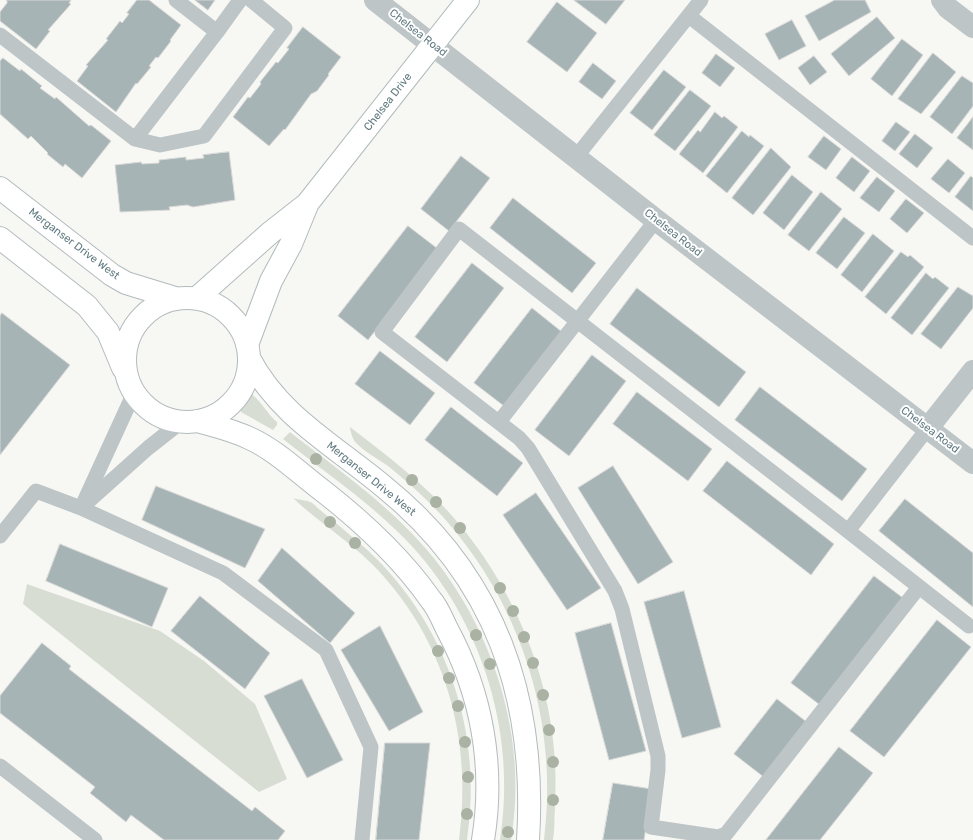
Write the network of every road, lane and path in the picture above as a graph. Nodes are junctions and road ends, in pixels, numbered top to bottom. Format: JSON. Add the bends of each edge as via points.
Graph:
{"nodes":[{"id":1,"x":176,"y":0,"type":"edge"},
{"id":2,"x":240,"y":0,"type":"edge"},
{"id":3,"x":251,"y":0,"type":"edge"},
{"id":4,"x":375,"y":0,"type":"edge"},
{"id":5,"x":468,"y":0,"type":"edge"},
{"id":6,"x":701,"y":0,"type":"edge"},
{"id":7,"x":942,"y":0,"type":"edge"},
{"id":8,"x":689,"y":16,"type":"junction"},
{"id":9,"x":973,"y":27,"type":"edge"},
{"id":10,"x":217,"y":32,"type":"junction"},
{"id":11,"x":0,"y":36,"type":"edge"},
{"id":12,"x":433,"y":45,"type":"junction"},
{"id":13,"x":135,"y":139,"type":"junction"},
{"id":14,"x":576,"y":157,"type":"junction"},
{"id":15,"x":0,"y":188,"type":"edge"},
{"id":16,"x":307,"y":204,"type":"junction"},
{"id":17,"x":656,"y":220,"type":"junction"},
{"id":18,"x":0,"y":238,"type":"edge"},
{"id":19,"x":973,"y":238,"type":"edge"},
{"id":20,"x":175,"y":298,"type":"junction"},
{"id":21,"x":196,"y":298,"type":"junction"},
{"id":22,"x":578,"y":320,"type":"junction"},
{"id":23,"x":248,"y":352,"type":"junction"},
{"id":24,"x":973,"y":371,"type":"edge"},
{"id":25,"x":130,"y":383,"type":"junction"},
{"id":26,"x":189,"y":421,"type":"junction"},
{"id":27,"x":499,"y":422,"type":"junction"},
{"id":28,"x":928,"y":428,"type":"junction"},
{"id":29,"x":973,"y":463,"type":"edge"},
{"id":30,"x":81,"y":508,"type":"junction"},
{"id":31,"x":848,"y":531,"type":"junction"},
{"id":32,"x":0,"y":536,"type":"edge"},
{"id":33,"x":919,"y":587,"type":"junction"},
{"id":34,"x":969,"y":626,"type":"dead end"},
{"id":35,"x":0,"y":766,"type":"edge"},
{"id":36,"x":650,"y":834,"type":"edge"},
{"id":37,"x":95,"y":840,"type":"edge"},
{"id":38,"x":362,"y":840,"type":"edge"},
{"id":39,"x":483,"y":840,"type":"edge"},
{"id":40,"x":528,"y":840,"type":"edge"}],
"edges":[{"from":1,"to":10,"type":"lane"},
{"from":2,"to":10,"type":"lane"},
{"from":3,"to":13,"type":"lane","via":[[285,28],[204,136],[160,145]]},
{"from":4,"to":12,"type":"street","name":"Chelsea Road"},
{"from":5,"to":12,"type":"street","name":"Chelsea Drive"},
{"from":6,"to":8,"type":"lane"},
{"from":7,"to":9,"type":"street","via":[[948,8]]},
{"from":8,"to":14,"type":"lane"},
{"from":8,"to":19,"type":"lane"},
{"from":10,"to":13,"type":"lane"},
{"from":11,"to":13,"type":"lane"},
{"from":12,"to":14,"type":"street","name":"Chelsea Road"},
{"from":12,"to":16,"type":"street","name":"Chelsea Drive"},
{"from":14,"to":17,"type":"street","name":"Chelsea Road"},
{"from":15,"to":20,"type":"street","name":"Merganser Drive West","via":[[126,284]]},
{"from":16,"to":21,"type":"street","name":"Chelsea Drive"},
{"from":16,"to":23,"type":"street","name":"Chelsea Drive","via":[[291,244],[270,281]]},
{"from":17,"to":22,"type":"lane"},
{"from":17,"to":28,"type":"street","name":"Chelsea Road"},
{"from":18,"to":25,"type":"street","via":[[87,306],[108,332]]},
{"from":20,"to":21,"type":"street","name":"Merganser Drive West"},
{"from":20,"to":25,"type":"street","name":"Merganser Drive West","via":[[156,305],[140,317],[130,334],[124,354]]},
{"from":21,"to":23,"type":"street","name":"Merganser Drive West","via":[[214,304],[229,314],[241,328]]},
{"from":22,"to":27,"type":"lane"},
{"from":22,"to":27,"type":"lane","via":[[459,229],[382,332]]},
{"from":22,"to":31,"type":"lane"},
{"from":23,"to":26,"type":"street","via":[[247,375],[240,392],[214,416]]},
{"from":23,"to":40,"type":"street","name":"Merganser Drive West","via":[[258,376],[277,400],[293,416],[410,509],[442,542],[474,585],[505,650],[515,684],[529,762]]},
{"from":24,"to":28,"type":"street"},
{"from":25,"to":26,"type":"street","via":[[140,401],[152,411],[166,418]]},
{"from":25,"to":30,"type":"lane"},
{"from":26,"to":30,"type":"lane","via":[[148,448]]},
{"from":26,"to":39,"type":"street","via":[[250,438],[271,451],[372,531],[405,566],[432,601],[455,644],[473,686],[483,732],[487,774]]},
{"from":27,"to":36,"type":"lane","via":[[520,438],[528,448],[604,570],[622,609],[658,756]]},
{"from":28,"to":29,"type":"street","name":"Chelsea Road"},
{"from":28,"to":31,"type":"lane"},
{"from":30,"to":32,"type":"lane","via":[[36,491]]},
{"from":30,"to":38,"type":"lane","via":[[223,573],[326,650],[371,747]]},
{"from":31,"to":33,"type":"lane"},
{"from":33,"to":34,"type":"lane"},
{"from":33,"to":36,"type":"lane","via":[[726,834],[718,837]]},
{"from":35,"to":37,"type":"lane"}]}
